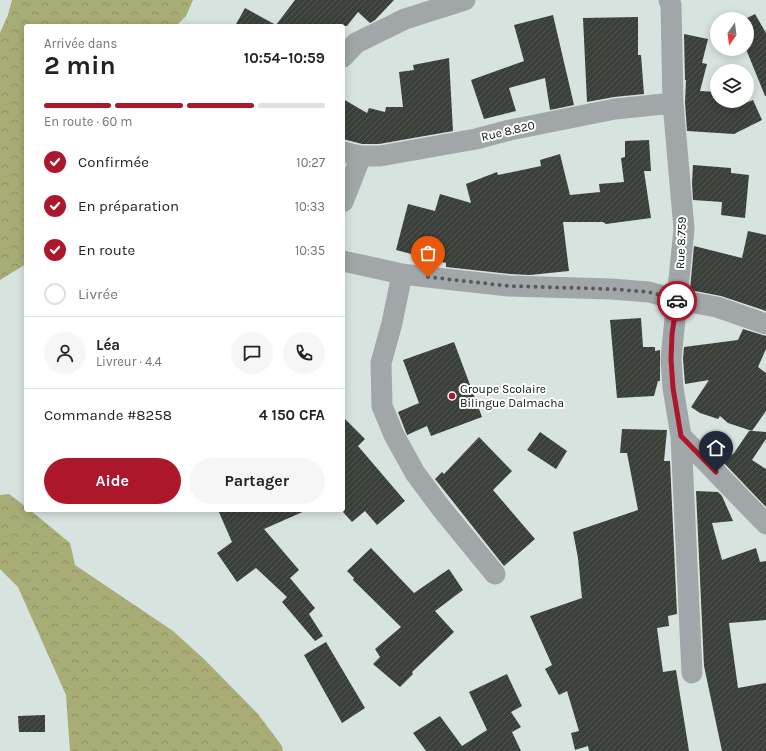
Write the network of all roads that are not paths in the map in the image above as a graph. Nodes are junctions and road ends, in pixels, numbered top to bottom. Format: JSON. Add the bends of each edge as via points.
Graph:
{"nodes":[{"id":1,"x":465,"y":0,"type":"edge"},
{"id":2,"x":669,"y":0,"type":"edge"},
{"id":3,"x":345,"y":56,"type":"edge"},
{"id":4,"x":672,"y":103,"type":"junction"},
{"id":5,"x":352,"y":154,"type":"edge"},
{"id":6,"x":345,"y":191,"type":"edge"},
{"id":7,"x":345,"y":261,"type":"edge"},
{"id":8,"x":402,"y":274,"type":"junction"},
{"id":9,"x":678,"y":300,"type":"junction"},
{"id":10,"x":766,"y":324,"type":"edge"},
{"id":11,"x":681,"y":436,"type":"junction"},
{"id":12,"x":766,"y":524,"type":"edge"},
{"id":13,"x":495,"y":574,"type":"dead end"},
{"id":14,"x":692,"y":673,"type":"dead end"}],
"edges":[{"from":1,"to":3,"type":"street","via":[[405,19],[356,43]]},
{"from":2,"to":4,"type":"street","name":"Rue 8.759"},
{"from":4,"to":5,"type":"street","name":"Rue 8.820","via":[[615,109],[476,139],[380,156]]},
{"from":4,"to":9,"type":"street","name":"Rue 8.759","via":[[684,229]]},
{"from":5,"to":6,"type":"street"},
{"from":7,"to":8,"type":"street"},
{"from":8,"to":9,"type":"street","via":[[509,286],[649,292]]},
{"from":8,"to":13,"type":"street","via":[[381,363],[382,406],[394,435],[415,473]]},
{"from":9,"to":10,"type":"street","via":[[717,307]]},
{"from":9,"to":11,"type":"street","name":"Rue 8.759","via":[[671,359]]},
{"from":11,"to":12,"type":"street"},
{"from":11,"to":14,"type":"street","name":"Rue 8.759"}]}
